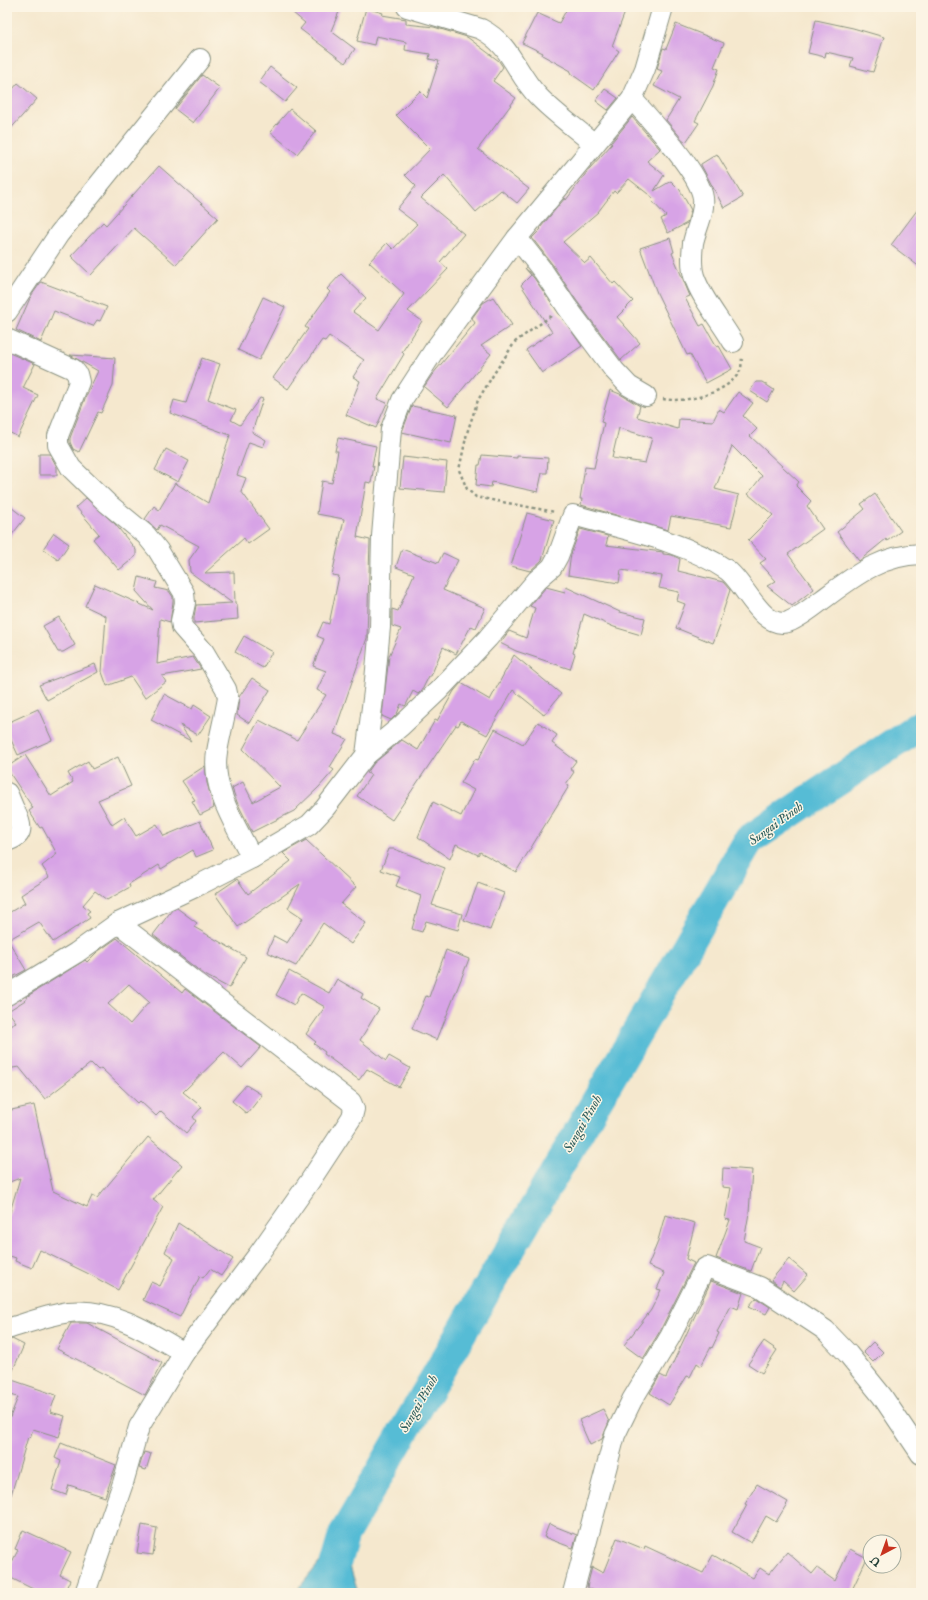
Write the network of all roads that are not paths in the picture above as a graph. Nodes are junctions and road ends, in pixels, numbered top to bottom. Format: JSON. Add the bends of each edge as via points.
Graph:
{"nodes":[{"id":1,"x":406,"y":7,"type":"edge"},
{"id":2,"x":663,"y":7,"type":"edge"},
{"id":3,"x":200,"y":59,"type":"dead end"},
{"id":4,"x":632,"y":98,"type":"junction"},
{"id":5,"x":594,"y":144,"type":"junction"},
{"id":6,"x":517,"y":238,"type":"junction"},
{"id":7,"x":7,"y":312,"type":"edge"},
{"id":8,"x":7,"y":339,"type":"edge"},
{"id":9,"x":732,"y":342,"type":"road end"},
{"id":10,"x":646,"y":396,"type":"road end"},
{"id":11,"x":921,"y":554,"type":"edge"},
{"id":12,"x":366,"y":755,"type":"junction"},
{"id":13,"x":7,"y":794,"type":"edge"},
{"id":14,"x":7,"y":841,"type":"edge"},
{"id":15,"x":252,"y":858,"type":"junction"},
{"id":16,"x":118,"y":923,"type":"junction"},
{"id":17,"x":7,"y":995,"type":"edge"},
{"id":18,"x":7,"y":1329,"type":"edge"},
{"id":19,"x":184,"y":1352,"type":"junction"},
{"id":20,"x":921,"y":1454,"type":"edge"},
{"id":21,"x":85,"y":1593,"type":"edge"},
{"id":22,"x":573,"y":1593,"type":"edge"}],
"edges":[{"from":1,"to":5,"type":"street","via":[[492,35],[502,44],[537,95]]},
{"from":2,"to":4,"type":"street","via":[[645,70]]},
{"from":3,"to":7,"type":"street","via":[[59,234]]},
{"from":4,"to":5,"type":"street"},
{"from":4,"to":9,"type":"street","via":[[675,149],[697,180],[703,198],[701,217],[693,243],[693,275]]},
{"from":5,"to":6,"type":"street"},
{"from":6,"to":10,"type":"street","via":[[614,370],[629,386]]},
{"from":6,"to":12,"type":"street","via":[[435,349],[402,400],[391,429],[382,536],[380,627]]},
{"from":8,"to":15,"type":"street","via":[[73,369],[77,374],[79,382],[58,436],[58,445],[71,468],[107,503],[146,535],[184,593],[182,627],[204,652],[226,689],[228,698],[217,753],[216,772],[222,797]]},
{"from":11,"to":12,"type":"street","via":[[905,554],[871,566],[788,622],[775,622],[760,612],[728,571],[704,557],[656,539],[573,515],[552,567],[537,580],[439,690]]},
{"from":12,"to":15,"type":"street","via":[[309,825]]},
{"from":13,"to":14,"type":"street","via":[[21,826],[20,833]]},
{"from":15,"to":16,"type":"street"},
{"from":16,"to":17,"type":"street","via":[[76,953]]},
{"from":16,"to":19,"type":"street","via":[[351,1102],[354,1109],[352,1117],[310,1181],[258,1255]]},
{"from":18,"to":19,"type":"street","via":[[70,1312],[101,1314],[134,1324]]},
{"from":19,"to":21,"type":"street","via":[[139,1427],[123,1483]]},
{"from":20,"to":22,"type":"street","via":[[882,1396],[825,1330],[760,1287],[707,1267],[615,1435]]}]}
